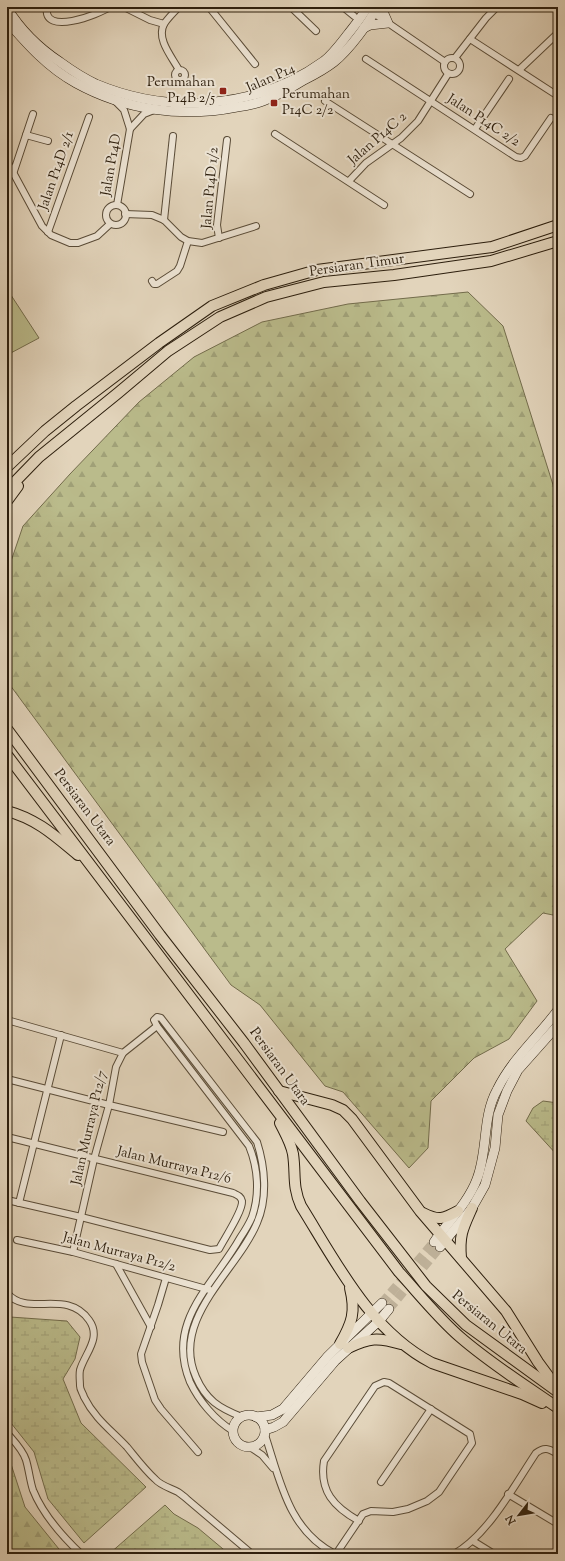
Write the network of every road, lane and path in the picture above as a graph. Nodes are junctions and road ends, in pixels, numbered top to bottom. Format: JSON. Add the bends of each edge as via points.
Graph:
{"nodes":[{"id":1,"x":47,"y":7,"type":"edge"},
{"id":2,"x":110,"y":7,"type":"edge"},
{"id":3,"x":124,"y":7,"type":"edge"},
{"id":4,"x":179,"y":7,"type":"edge"},
{"id":5,"x":209,"y":7,"type":"edge"},
{"id":6,"x":291,"y":7,"type":"edge"},
{"id":7,"x":343,"y":7,"type":"edge"},
{"id":8,"x":381,"y":7,"type":"edge"},
{"id":9,"x":497,"y":7,"type":"edge"},
{"id":10,"x":7,"y":8,"type":"edge"},
{"id":11,"x":371,"y":9,"type":"edge"},
{"id":12,"x":354,"y":16,"type":"dead end"},
{"id":13,"x":7,"y":21,"type":"edge"},
{"id":14,"x":388,"y":23,"type":"junction"},
{"id":15,"x":164,"y":24,"type":"junction"},
{"id":16,"x":362,"y":29,"type":"junction"},
{"id":17,"x":316,"y":31,"type":"dead end"},
{"id":18,"x":558,"y":33,"type":"edge"},
{"id":19,"x":470,"y":39,"type":"junction"},
{"id":20,"x":455,"y":58,"type":"junction"},
{"id":21,"x":366,"y":59,"type":"dead end"},
{"id":22,"x":445,"y":62,"type":"junction"},
{"id":23,"x":255,"y":64,"type":"dead end"},
{"id":24,"x":179,"y":70,"type":"dead end"},
{"id":25,"x":519,"y":70,"type":"junction"},
{"id":26,"x":448,"y":74,"type":"junction"},
{"id":27,"x":508,"y":79,"type":"dead end"},
{"id":28,"x":558,"y":96,"type":"edge"},
{"id":29,"x":112,"y":98,"type":"junction"},
{"id":30,"x":325,"y":101,"type":"dead end"},
{"id":31,"x":430,"y":101,"type":"junction"},
{"id":32,"x":154,"y":110,"type":"junction"},
{"id":33,"x":33,"y":114,"type":"dead end"},
{"id":34,"x":89,"y":117,"type":"dead end"},
{"id":35,"x":551,"y":118,"type":"dead end"},
{"id":36,"x":130,"y":129,"type":"junction"},
{"id":37,"x":475,"y":130,"type":"junction"},
{"id":38,"x":275,"y":134,"type":"dead end"},
{"id":39,"x":26,"y":135,"type":"junction"},
{"id":40,"x":173,"y":136,"type":"dead end"},
{"id":41,"x":227,"y":140,"type":"dead end"},
{"id":42,"x":48,"y":141,"type":"dead end"},
{"id":43,"x":393,"y":144,"type":"junction"},
{"id":44,"x":8,"y":163,"type":"edge"},
{"id":45,"x":13,"y":174,"type":"junction"},
{"id":46,"x":349,"y":182,"type":"junction"},
{"id":47,"x":470,"y":194,"type":"dead end"},
{"id":48,"x":117,"y":205,"type":"junction"},
{"id":49,"x":384,"y":205,"type":"dead end"},
{"id":50,"x":125,"y":214,"type":"junction"},
{"id":51,"x":164,"y":220,"type":"junction"},
{"id":52,"x":110,"y":224,"type":"junction"},
{"id":53,"x":558,"y":225,"type":"edge"},
{"id":54,"x":256,"y":226,"type":"dead end"},
{"id":55,"x":48,"y":232,"type":"junction"},
{"id":56,"x":219,"y":238,"type":"junction"},
{"id":57,"x":188,"y":241,"type":"junction"},
{"id":58,"x":558,"y":241,"type":"edge"},
{"id":59,"x":152,"y":281,"type":"dead end"},
{"id":60,"x":39,"y":457,"type":"junction"},
{"id":61,"x":7,"y":467,"type":"edge"},
{"id":62,"x":7,"y":490,"type":"edge"},
{"id":63,"x":7,"y":501,"type":"edge"},
{"id":64,"x":7,"y":729,"type":"edge"},
{"id":65,"x":7,"y":755,"type":"edge"},
{"id":66,"x":7,"y":810,"type":"edge"},
{"id":67,"x":94,"y":868,"type":"junction"},
{"id":68,"x":558,"y":1010,"type":"edge"},
{"id":69,"x":7,"y":1020,"type":"edge"},
{"id":70,"x":558,"y":1025,"type":"edge"},
{"id":71,"x":157,"y":1026,"type":"junction"},
{"id":72,"x":61,"y":1035,"type":"junction"},
{"id":73,"x":123,"y":1053,"type":"junction"},
{"id":74,"x":7,"y":1079,"type":"edge"},
{"id":75,"x":48,"y":1088,"type":"junction"},
{"id":76,"x":279,"y":1091,"type":"junction"},
{"id":77,"x":271,"y":1103,"type":"junction"},
{"id":78,"x":109,"y":1105,"type":"junction"},
{"id":79,"x":223,"y":1132,"type":"dead end"},
{"id":80,"x":7,"y":1137,"type":"edge"},
{"id":81,"x":33,"y":1143,"type":"junction"},
{"id":82,"x":94,"y":1159,"type":"junction"},
{"id":83,"x":7,"y":1200,"type":"edge"},
{"id":84,"x":19,"y":1203,"type":"junction"},
{"id":85,"x":472,"y":1208,"type":"junction"},
{"id":86,"x":420,"y":1211,"type":"junction"},
{"id":87,"x":458,"y":1211,"type":"junction"},
{"id":88,"x":81,"y":1217,"type":"junction"},
{"id":89,"x":17,"y":1240,"type":"dead end"},
{"id":90,"x":440,"y":1241,"type":"junction"},
{"id":91,"x":73,"y":1252,"type":"junction"},
{"id":92,"x":461,"y":1258,"type":"junction"},
{"id":93,"x":116,"y":1264,"type":"junction"},
{"id":94,"x":166,"y":1278,"type":"junction"},
{"id":95,"x":350,"y":1284,"type":"junction"},
{"id":96,"x":207,"y":1288,"type":"junction"},
{"id":97,"x":213,"y":1292,"type":"junction"},
{"id":98,"x":7,"y":1293,"type":"edge"},
{"id":99,"x":386,"y":1306,"type":"tunnel mouth"},
{"id":100,"x":376,"y":1318,"type":"junction"},
{"id":101,"x":151,"y":1327,"type":"junction"},
{"id":102,"x":403,"y":1344,"type":"junction"},
{"id":103,"x":344,"y":1346,"type":"junction"},
{"id":104,"x":558,"y":1391,"type":"edge"},
{"id":105,"x":558,"y":1408,"type":"edge"},
{"id":106,"x":431,"y":1409,"type":"junction"},
{"id":107,"x":558,"y":1412,"type":"edge"},
{"id":108,"x":242,"y":1417,"type":"junction"},
{"id":109,"x":256,"y":1417,"type":"junction"},
{"id":110,"x":233,"y":1431,"type":"junction"},
{"id":111,"x":265,"y":1432,"type":"junction"},
{"id":112,"x":7,"y":1433,"type":"edge"},
{"id":113,"x":250,"y":1447,"type":"junction"},
{"id":114,"x":198,"y":1452,"type":"dead end"},
{"id":115,"x":558,"y":1454,"type":"edge"},
{"id":116,"x":276,"y":1473,"type":"junction"},
{"id":117,"x":381,"y":1482,"type":"dead end"},
{"id":118,"x":508,"y":1494,"type":"junction"},
{"id":119,"x":359,"y":1521,"type":"junction"},
{"id":120,"x":558,"y":1524,"type":"edge"},
{"id":121,"x":473,"y":1541,"type":"junction"},
{"id":122,"x":81,"y":1554,"type":"edge"},
{"id":123,"x":252,"y":1554,"type":"edge"},
{"id":124,"x":336,"y":1554,"type":"edge"},
{"id":125,"x":454,"y":1554,"type":"edge"},
{"id":126,"x":494,"y":1554,"type":"edge"}],
"edges":[{"from":1,"to":2,"type":"street","via":[[48,18],[63,22],[82,20]]},
{"from":3,"to":15,"type":"street"},
{"from":4,"to":15,"type":"street"},
{"from":5,"to":23,"type":"street"},
{"from":6,"to":17,"type":"street"},
{"from":7,"to":12,"type":"street"},
{"from":8,"to":14,"type":"main road"},
{"from":9,"to":19,"type":"street"},
{"from":10,"to":11,"type":"main road","name":"Jalan P14","via":[[37,44],[78,75],[126,95],[187,104],[224,102],[260,94],[289,81],[331,54]]},
{"from":11,"to":14,"type":"street"},
{"from":11,"to":16,"type":"main road","name":"Jalan P14"},
{"from":13,"to":29,"type":"main road","name":"Jalan P14","via":[[31,49],[64,76],[91,91]]},
{"from":14,"to":16,"type":"main road","via":[[370,25]]},
{"from":14,"to":22,"type":"street"},
{"from":15,"to":24,"type":"street","via":[[162,41]]},
{"from":16,"to":32,"type":"main road","name":"Jalan P14","via":[[343,53],[327,67],[263,101],[206,111]]},
{"from":18,"to":25,"type":"street"},
{"from":19,"to":20,"type":"street"},
{"from":19,"to":25,"type":"street"},
{"from":20,"to":22,"type":"street"},
{"from":20,"to":26,"type":"street","via":[[460,62],[460,70]]},
{"from":21,"to":31,"type":"street","name":"Jalan P14C 2/2"},
{"from":22,"to":26,"type":"street"},
{"from":25,"to":28,"type":"street"},
{"from":26,"to":31,"type":"street","name":"Jalan P14C 2"},
{"from":27,"to":37,"type":"street"},
{"from":29,"to":32,"type":"main road","name":"Jalan P14","via":[[122,103]]},
{"from":29,"to":36,"type":"street","name":"Jalan P14D","via":[[124,110]]},
{"from":30,"to":43,"type":"street"},
{"from":31,"to":37,"type":"street","name":"Jalan P14C 2/2"},
{"from":31,"to":43,"type":"street","name":"Jalan P14C 2","via":[[418,121]]},
{"from":32,"to":36,"type":"street","name":"Jalan P14D","via":[[144,114]]},
{"from":33,"to":39,"type":"street"},
{"from":34,"to":55,"type":"street","name":"Jalan P14D 2/1"},
{"from":35,"to":37,"type":"street","name":"Jalan P14C 2/2","via":[[521,158]]},
{"from":36,"to":48,"type":"street","name":"Jalan P14D"},
{"from":38,"to":46,"type":"street"},
{"from":39,"to":42,"type":"street"},
{"from":39,"to":45,"type":"street"},
{"from":40,"to":51,"type":"street"},
{"from":41,"to":56,"type":"street","name":"Jalan P14D 1/2","via":[[217,226]]},
{"from":43,"to":46,"type":"street","name":"Jalan P14C 2","via":[[366,163]]},
{"from":43,"to":47,"type":"street"},
{"from":44,"to":45,"type":"street"},
{"from":45,"to":55,"type":"street","via":[[42,226]]},
{"from":46,"to":49,"type":"street"},
{"from":48,"to":50,"type":"street","via":[[122,207]]},
{"from":48,"to":52,"type":"street","via":[[110,207],[106,212],[106,219]]},
{"from":50,"to":51,"type":"street","via":[[152,215]]},
{"from":50,"to":52,"type":"street","via":[[120,224]]},
{"from":51,"to":57,"type":"street"},
{"from":52,"to":55,"type":"street","via":[[96,236],[78,243],[70,243]]},
{"from":53,"to":61,"type":"main road","name":"Persiaran Timur","via":[[492,247],[317,270],[264,285],[212,306],[76,406],[34,440]]},
{"from":54,"to":56,"type":"street"},
{"from":56,"to":57,"type":"street","via":[[202,243]]},
{"from":57,"to":59,"type":"street","via":[[177,271],[157,284]]},
{"from":58,"to":60,"type":"main road","name":"Persiaran Timur","via":[[490,261],[324,282],[266,297],[220,317],[168,350]]},
{"from":60,"to":62,"type":"main road","name":"Persiaran Timur"},
{"from":60,"to":63,"type":"main road"},
{"from":64,"to":76,"type":"main road","name":"Persiaran Utara"},
{"from":65,"to":67,"type":"main road","name":"Persiaran Utara"},
{"from":66,"to":67,"type":"main road","via":[[49,830]]},
{"from":67,"to":77,"type":"main road","name":"Persiaran Utara"},
{"from":68,"to":87,"type":"main road","via":[[525,1048],[496,1091],[488,1116],[485,1148],[477,1179]]},
{"from":69,"to":72,"type":"street"},
{"from":70,"to":85,"type":"main road","via":[[518,1070],[507,1092],[498,1116],[495,1148],[485,1185]]},
{"from":71,"to":73,"type":"street","name":"Jalan Murraya P12/7"},
{"from":71,"to":96,"type":"street","via":[[249,1146],[255,1166],[256,1200],[252,1218]]},
{"from":71,"to":97,"type":"street","name":"Jalan Murraya P12/7","via":[[154,1020],[159,1017],[256,1142],[261,1156],[264,1176],[258,1221],[251,1236]]},
{"from":72,"to":73,"type":"street"},
{"from":72,"to":75,"type":"street"},
{"from":73,"to":78,"type":"street","name":"Jalan Murraya P12/7","via":[[116,1067]]},
{"from":74,"to":75,"type":"street"},
{"from":75,"to":78,"type":"street"},
{"from":75,"to":81,"type":"street"},
{"from":76,"to":86,"type":"main road","via":[[343,1110]]},
{"from":76,"to":104,"type":"main road","name":"Persiaran Utara","via":[[426,1286],[466,1325]]},
{"from":77,"to":95,"type":"main road","via":[[289,1140],[293,1155],[296,1196],[300,1206]]},
{"from":77,"to":105,"type":"main road","name":"Persiaran Utara","via":[[399,1272],[428,1305],[495,1366]]},
{"from":78,"to":79,"type":"street"},
{"from":78,"to":82,"type":"street","name":"Jalan Murraya P12/7"},
{"from":80,"to":81,"type":"street"},
{"from":81,"to":82,"type":"street"},
{"from":81,"to":84,"type":"street"},
{"from":82,"to":88,"type":"street","name":"Jalan Murraya P12/7"},
{"from":82,"to":88,"type":"street","name":"Jalan Murraya P12/6","via":[[233,1193],[242,1199],[242,1204],[233,1227],[216,1250]]},
{"from":83,"to":84,"type":"street"},
{"from":84,"to":88,"type":"street"},
{"from":85,"to":90,"type":"main road"},
{"from":85,"to":92,"type":"main road","via":[[461,1232]]},
{"from":86,"to":87,"type":"main road","via":[[439,1219]]},
{"from":86,"to":90,"type":"main road"},
{"from":87,"to":90,"type":"main road"},
{"from":88,"to":91,"type":"street","name":"Jalan Murraya P12/7"},
{"from":89,"to":91,"type":"street","name":"Jalan Murraya P12/2"},
{"from":90,"to":92,"type":"main road"},
{"from":91,"to":93,"type":"street","name":"Jalan Murraya P12/2"},
{"from":92,"to":104,"type":"main road","via":[[506,1311]]},
{"from":93,"to":94,"type":"street","name":"Jalan Murraya P12/2"},
{"from":93,"to":101,"type":"street"},
{"from":94,"to":96,"type":"street","name":"Jalan Murraya P12/2"},
{"from":94,"to":101,"type":"street"},
{"from":95,"to":100,"type":"main road"},
{"from":95,"to":103,"type":"main road","via":[[354,1314]]},
{"from":96,"to":97,"type":"street","name":"Jalan Murraya P12/2"},
{"from":96,"to":110,"type":"street","via":[[186,1324],[182,1342],[184,1363],[193,1389],[222,1424]]},
{"from":97,"to":108,"type":"street","via":[[194,1324],[190,1343],[191,1363],[200,1385],[210,1400]]},
{"from":98,"to":123,"type":"street","via":[[28,1304],[58,1303],[74,1307],[88,1318],[93,1326],[94,1336],[80,1371],[80,1388],[97,1418],[155,1479],[183,1496]]},
{"from":99,"to":100,"type":"main road"},
{"from":100,"to":102,"type":"main road"},
{"from":100,"to":103,"type":"main road"},
{"from":101,"to":114,"type":"street","via":[[141,1354],[151,1390],[161,1409]]},
{"from":102,"to":103,"type":"main road","via":[[384,1339]]},
{"from":102,"to":107,"type":"main road","via":[[419,1357],[432,1363],[522,1394]]},
{"from":103,"to":109,"type":"main road","via":[[313,1373],[283,1409],[272,1415]]},
{"from":103,"to":111,"type":"main road","via":[[335,1361],[283,1422]]},
{"from":106,"to":117,"type":"street"},
{"from":106,"to":119,"type":"street","via":[[470,1434],[472,1443],[443,1486],[427,1501],[393,1512],[371,1511],[363,1514]]},
{"from":106,"to":119,"type":"street","via":[[389,1383],[379,1384],[371,1390],[324,1461],[324,1484],[331,1500],[343,1513]]},
{"from":108,"to":109,"type":"main road"},
{"from":108,"to":110,"type":"main road"},
{"from":109,"to":111,"type":"main road","via":[[262,1422]]},
{"from":110,"to":113,"type":"main road","via":[[240,1444]]},
{"from":111,"to":113,"type":"main road","via":[[258,1444]]},
{"from":111,"to":116,"type":"street"},
{"from":112,"to":122,"type":"street","via":[[23,1452],[33,1490],[40,1504],[64,1538]]},
{"from":113,"to":116,"type":"street","via":[[262,1455]]},
{"from":115,"to":118,"type":"street","via":[[548,1448],[536,1453]]},
{"from":116,"to":124,"type":"street","via":[[294,1516],[308,1534]]},
{"from":118,"to":120,"type":"street"},
{"from":118,"to":121,"type":"street"},
{"from":119,"to":124,"type":"street"},
{"from":121,"to":125,"type":"street"},
{"from":121,"to":126,"type":"street"}]}
